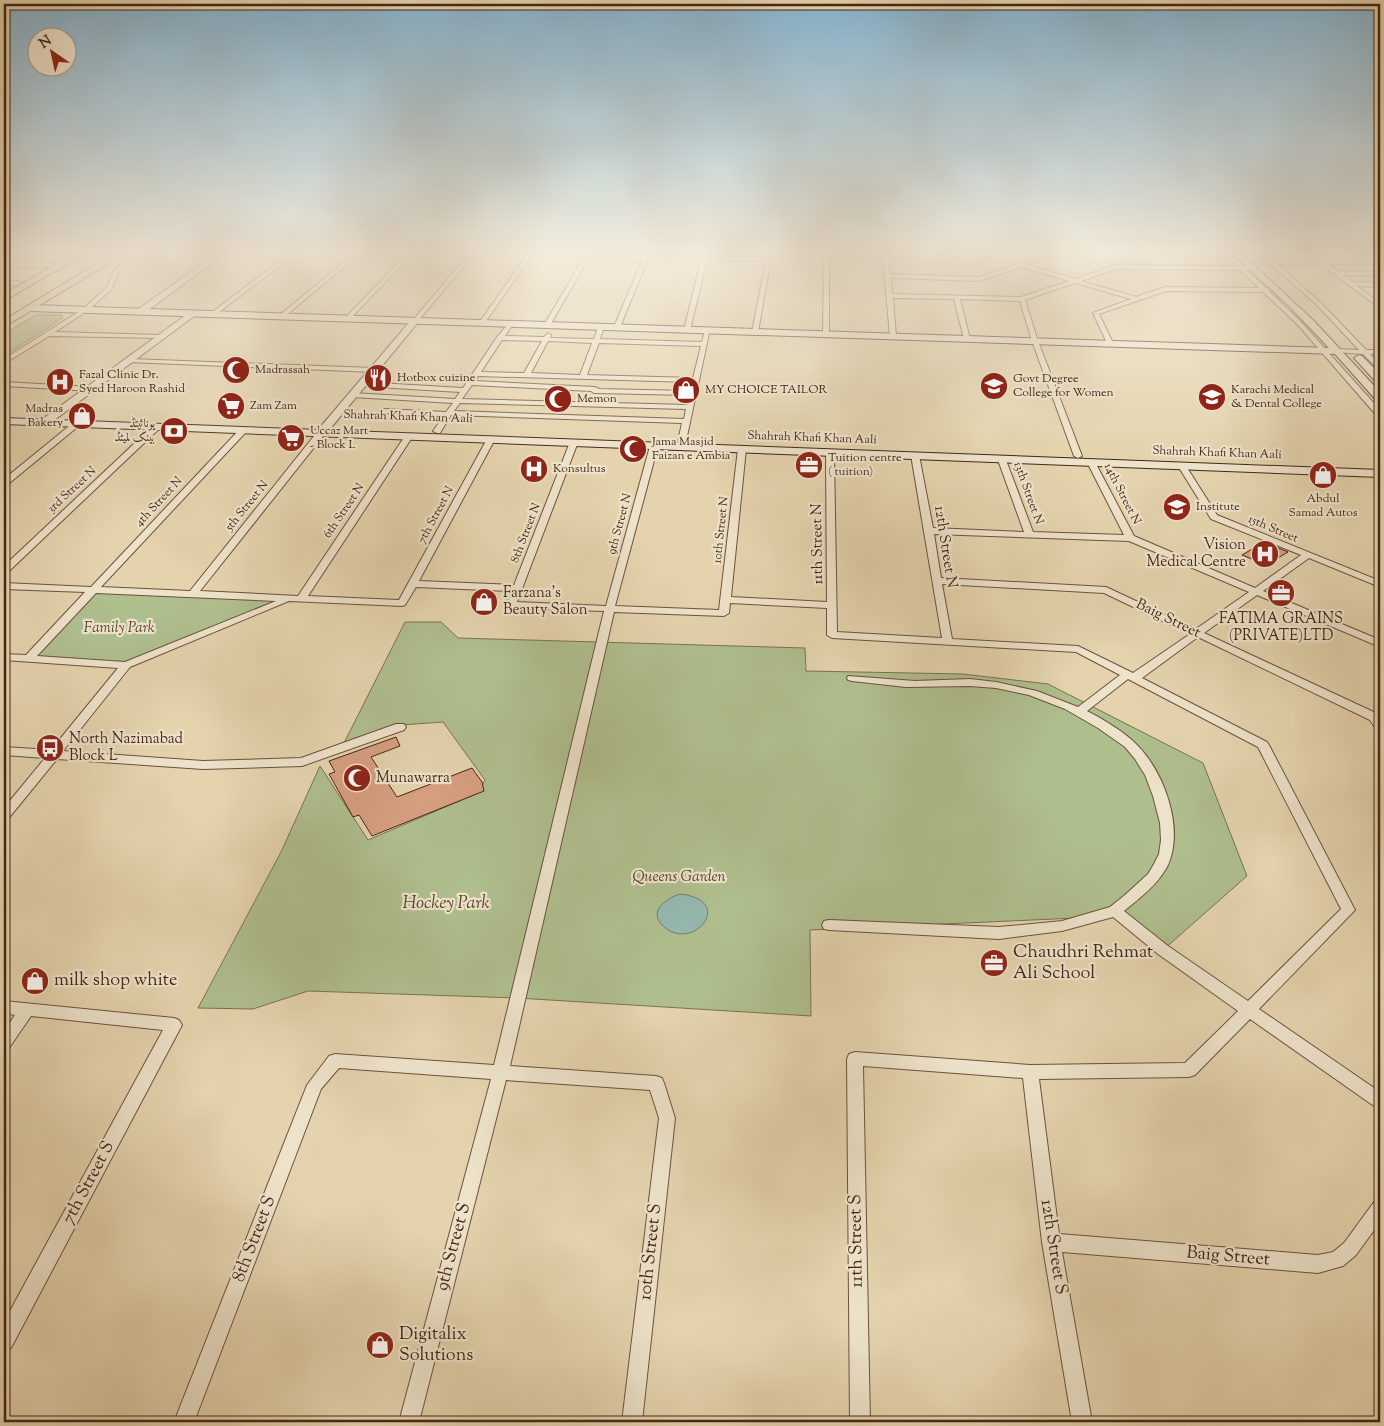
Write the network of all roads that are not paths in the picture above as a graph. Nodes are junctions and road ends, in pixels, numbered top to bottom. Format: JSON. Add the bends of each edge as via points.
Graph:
{"nodes":[{"id":1,"x":72,"y":319,"type":"edge"},
{"id":2,"x":187,"y":319,"type":"edge"},
{"id":3,"x":359,"y":319,"type":"edge"},
{"id":4,"x":417,"y":319,"type":"edge"},
{"id":5,"x":485,"y":319,"type":"edge"},
{"id":6,"x":552,"y":319,"type":"edge"},
{"id":7,"x":621,"y":319,"type":"edge"},
{"id":8,"x":689,"y":319,"type":"edge"},
{"id":9,"x":758,"y":319,"type":"edge"},
{"id":10,"x":826,"y":319,"type":"edge"},
{"id":11,"x":892,"y":319,"type":"edge"},
{"id":12,"x":962,"y":319,"type":"edge"},
{"id":13,"x":1028,"y":319,"type":"edge"},
{"id":14,"x":1099,"y":319,"type":"edge"},
{"id":15,"x":1294,"y":319,"type":"edge"},
{"id":16,"x":1306,"y":319,"type":"edge"},
{"id":17,"x":1319,"y":319,"type":"edge"},
{"id":18,"x":1333,"y":319,"type":"edge"},
{"id":19,"x":415,"y":321,"type":"junction"},
{"id":20,"x":482,"y":323,"type":"junction"},
{"id":21,"x":510,"y":324,"type":"junction"},
{"id":22,"x":549,"y":325,"type":"junction"},
{"id":23,"x":602,"y":327,"type":"junction"},
{"id":24,"x":617,"y":327,"type":"junction"},
{"id":25,"x":686,"y":330,"type":"junction"},
{"id":26,"x":708,"y":330,"type":"junction"},
{"id":27,"x":755,"y":332,"type":"junction"},
{"id":28,"x":48,"y":334,"type":"junction"},
{"id":29,"x":826,"y":334,"type":"junction"},
{"id":30,"x":893,"y":336,"type":"junction"},
{"id":31,"x":161,"y":337,"type":"junction"},
{"id":32,"x":499,"y":338,"type":"junction"},
{"id":33,"x":546,"y":339,"type":"junction"},
{"id":34,"x":967,"y":339,"type":"junction"},
{"id":35,"x":596,"y":340,"type":"junction"},
{"id":36,"x":1035,"y":341,"type":"junction"},
{"id":37,"x":1110,"y":343,"type":"junction"},
{"id":38,"x":704,"y":344,"type":"junction"},
{"id":39,"x":1325,"y":350,"type":"junction"},
{"id":40,"x":1338,"y":351,"type":"junction"},
{"id":41,"x":1352,"y":351,"type":"junction"},
{"id":42,"x":1365,"y":352,"type":"junction"},
{"id":43,"x":1380,"y":352,"type":"edge"},
{"id":44,"x":130,"y":361,"type":"junction"},
{"id":45,"x":4,"y":362,"type":"edge"},
{"id":46,"x":1380,"y":368,"type":"edge"},
{"id":47,"x":374,"y":370,"type":"junction"},
{"id":48,"x":476,"y":374,"type":"junction"},
{"id":49,"x":527,"y":375,"type":"junction"},
{"id":50,"x":582,"y":377,"type":"junction"},
{"id":51,"x":697,"y":380,"type":"junction"},
{"id":52,"x":1380,"y":380,"type":"edge"},
{"id":53,"x":4,"y":384,"type":"edge"},
{"id":54,"x":361,"y":384,"type":"junction"},
{"id":55,"x":467,"y":386,"type":"junction"},
{"id":56,"x":92,"y":388,"type":"junction"},
{"id":57,"x":596,"y":388,"type":"junction"},
{"id":58,"x":694,"y":393,"type":"junction"},
{"id":59,"x":352,"y":395,"type":"junction"},
{"id":60,"x":1380,"y":398,"type":"edge"},
{"id":61,"x":457,"y":401,"type":"junction"},
{"id":62,"x":586,"y":404,"type":"junction"},
{"id":63,"x":691,"y":408,"type":"junction"},
{"id":64,"x":383,"y":411,"type":"dead end"},
{"id":65,"x":4,"y":414,"type":"edge"},
{"id":66,"x":449,"y":414,"type":"junction"},
{"id":67,"x":1380,"y":414,"type":"edge"},
{"id":68,"x":50,"y":419,"type":"junction"},
{"id":69,"x":4,"y":421,"type":"edge"},
{"id":70,"x":687,"y":421,"type":"junction"},
{"id":71,"x":76,"y":424,"type":"junction"},
{"id":72,"x":157,"y":427,"type":"junction"},
{"id":73,"x":323,"y":430,"type":"junction"},
{"id":74,"x":243,"y":431,"type":"junction"},
{"id":75,"x":436,"y":431,"type":"junction"},
{"id":76,"x":409,"y":436,"type":"junction"},
{"id":77,"x":491,"y":439,"type":"junction"},
{"id":78,"x":574,"y":442,"type":"junction"},
{"id":79,"x":677,"y":443,"type":"junction"},
{"id":80,"x":654,"y":446,"type":"junction"},
{"id":81,"x":742,"y":449,"type":"junction"},
{"id":82,"x":833,"y":451,"type":"junction"},
{"id":83,"x":916,"y":456,"type":"junction"},
{"id":84,"x":1078,"y":456,"type":"junction"},
{"id":85,"x":1002,"y":457,"type":"junction"},
{"id":86,"x":1091,"y":462,"type":"junction"},
{"id":87,"x":1182,"y":466,"type":"junction"},
{"id":88,"x":1380,"y":467,"type":"edge"},
{"id":89,"x":1380,"y":474,"type":"edge"},
{"id":90,"x":4,"y":483,"type":"edge"},
{"id":91,"x":930,"y":531,"type":"junction"},
{"id":92,"x":1030,"y":535,"type":"junction"},
{"id":93,"x":1130,"y":538,"type":"junction"},
{"id":94,"x":1306,"y":556,"type":"junction"},
{"id":95,"x":4,"y":571,"type":"edge"},
{"id":96,"x":936,"y":581,"type":"junction"},
{"id":97,"x":413,"y":584,"type":"junction"},
{"id":98,"x":1380,"y":584,"type":"edge"},
{"id":99,"x":4,"y":586,"type":"edge"},
{"id":100,"x":517,"y":588,"type":"junction"},
{"id":101,"x":93,"y":590,"type":"junction"},
{"id":102,"x":1255,"y":591,"type":"junction"},
{"id":103,"x":192,"y":595,"type":"junction"},
{"id":104,"x":288,"y":599,"type":"junction"},
{"id":105,"x":300,"y":600,"type":"junction"},
{"id":106,"x":725,"y":600,"type":"junction"},
{"id":107,"x":833,"y":605,"type":"junction"},
{"id":108,"x":610,"y":608,"type":"junction"},
{"id":109,"x":1196,"y":633,"type":"junction"},
{"id":110,"x":948,"y":643,"type":"junction"},
{"id":111,"x":1380,"y":644,"type":"edge"},
{"id":112,"x":4,"y":657,"type":"edge"},
{"id":113,"x":29,"y":658,"type":"junction"},
{"id":114,"x":126,"y":665,"type":"junction"},
{"id":115,"x":1131,"y":677,"type":"junction"},
{"id":116,"x":852,"y":678,"type":"dead end"},
{"id":117,"x":1080,"y":712,"type":"junction"},
{"id":118,"x":1378,"y":720,"type":"edge"},
{"id":119,"x":400,"y":727,"type":"dead end"},
{"id":120,"x":4,"y":752,"type":"edge"},
{"id":121,"x":52,"y":755,"type":"junction"},
{"id":122,"x":4,"y":816,"type":"edge"},
{"id":123,"x":1116,"y":911,"type":"junction"},
{"id":124,"x":829,"y":925,"type":"dead end"},
{"id":125,"x":4,"y":1007,"type":"edge"},
{"id":126,"x":1249,"y":1009,"type":"junction"},
{"id":127,"x":27,"y":1010,"type":"junction"},
{"id":128,"x":4,"y":1042,"type":"edge"},
{"id":129,"x":500,"y":1072,"type":"junction"},
{"id":130,"x":1030,"y":1072,"type":"junction"},
{"id":131,"x":1380,"y":1101,"type":"edge"},
{"id":132,"x":1380,"y":1208,"type":"edge"},
{"id":133,"x":1051,"y":1242,"type":"junction"},
{"id":134,"x":4,"y":1341,"type":"edge"},
{"id":135,"x":184,"y":1422,"type":"edge"},
{"id":136,"x":409,"y":1422,"type":"edge"},
{"id":137,"x":632,"y":1422,"type":"edge"},
{"id":138,"x":860,"y":1422,"type":"edge"},
{"id":139,"x":1082,"y":1422,"type":"edge"}],
"edges":[{"from":1,"to":28,"type":"street"},
{"from":2,"to":31,"type":"street"},
{"from":3,"to":19,"type":"main road"},
{"from":4,"to":19,"type":"street"},
{"from":5,"to":20,"type":"street"},
{"from":6,"to":22,"type":"street"},
{"from":7,"to":24,"type":"street"},
{"from":8,"to":25,"type":"street"},
{"from":9,"to":27,"type":"street"},
{"from":10,"to":29,"type":"street"},
{"from":11,"to":30,"type":"street"},
{"from":12,"to":34,"type":"street"},
{"from":13,"to":36,"type":"street"},
{"from":14,"to":37,"type":"street"},
{"from":15,"to":39,"type":"street"},
{"from":16,"to":40,"type":"main road"},
{"from":17,"to":41,"type":"main road"},
{"from":18,"to":42,"type":"street"},
{"from":19,"to":20,"type":"main road"},
{"from":19,"to":47,"type":"street"},
{"from":20,"to":21,"type":"main road"},
{"from":21,"to":22,"type":"main road"},
{"from":21,"to":32,"type":"street"},
{"from":22,"to":23,"type":"main road"},
{"from":22,"to":33,"type":"street"},
{"from":23,"to":24,"type":"main road"},
{"from":23,"to":35,"type":"street"},
{"from":24,"to":25,"type":"main road"},
{"from":25,"to":26,"type":"main road"},
{"from":26,"to":27,"type":"main road"},
{"from":26,"to":38,"type":"street"},
{"from":27,"to":29,"type":"main road"},
{"from":28,"to":31,"type":"street"},
{"from":28,"to":45,"type":"street"},
{"from":29,"to":30,"type":"main road"},
{"from":30,"to":34,"type":"main road"},
{"from":31,"to":44,"type":"street"},
{"from":32,"to":33,"type":"street"},
{"from":32,"to":48,"type":"street"},
{"from":33,"to":35,"type":"street"},
{"from":33,"to":49,"type":"street"},
{"from":34,"to":36,"type":"main road"},
{"from":35,"to":38,"type":"street"},
{"from":35,"to":50,"type":"street"},
{"from":36,"to":37,"type":"main road"},
{"from":36,"to":84,"type":"street"},
{"from":37,"to":39,"type":"main road"},
{"from":38,"to":51,"type":"street"},
{"from":39,"to":40,"type":"main road"},
{"from":39,"to":67,"type":"street"},
{"from":40,"to":41,"type":"street"},
{"from":40,"to":60,"type":"main road"},
{"from":41,"to":42,"type":"street"},
{"from":41,"to":52,"type":"main road"},
{"from":42,"to":43,"type":"street"},
{"from":42,"to":46,"type":"street"},
{"from":44,"to":47,"type":"street"},
{"from":44,"to":56,"type":"street"},
{"from":47,"to":54,"type":"street"},
{"from":48,"to":49,"type":"street"},
{"from":48,"to":55,"type":"street"},
{"from":49,"to":50,"type":"street"},
{"from":50,"to":51,"type":"street"},
{"from":51,"to":58,"type":"street"},
{"from":53,"to":56,"type":"street"},
{"from":54,"to":55,"type":"street"},
{"from":54,"to":59,"type":"street"},
{"from":55,"to":57,"type":"street"},
{"from":55,"to":61,"type":"street"},
{"from":56,"to":68,"type":"street"},
{"from":57,"to":58,"type":"street"},
{"from":57,"to":62,"type":"street"},
{"from":58,"to":63,"type":"street"},
{"from":59,"to":61,"type":"street"},
{"from":59,"to":73,"type":"street"},
{"from":61,"to":62,"type":"street"},
{"from":61,"to":66,"type":"street"},
{"from":62,"to":63,"type":"street"},
{"from":63,"to":70,"type":"street"},
{"from":64,"to":66,"type":"street"},
{"from":65,"to":68,"type":"main road","name":"Shahrah Khafi Khan Aali"},
{"from":66,"to":70,"type":"street"},
{"from":66,"to":75,"type":"street"},
{"from":68,"to":69,"type":"main road","name":"Shahrah Khafi Khan Aali"},
{"from":68,"to":71,"type":"main road","name":"Shahrah Khafi Khan Aali"},
{"from":68,"to":73,"type":"main road","name":"Shahrah Khafi Khan Aali"},
{"from":70,"to":79,"type":"street"},
{"from":71,"to":72,"type":"main road","name":"Shahrah Khafi Khan Aali"},
{"from":71,"to":90,"type":"street"},
{"from":72,"to":74,"type":"main road","name":"Shahrah Khafi Khan Aali"},
{"from":72,"to":95,"type":"street","name":"3rd Street N"},
{"from":73,"to":74,"type":"main road","name":"Shahrah Khafi Khan Aali"},
{"from":73,"to":75,"type":"main road","name":"Shahrah Khafi Khan Aali"},
{"from":73,"to":76,"type":"main road","name":"Shahrah Khafi Khan Aali"},
{"from":73,"to":103,"type":"street","name":"5th Street N"},
{"from":74,"to":101,"type":"street","name":"4th Street N"},
{"from":75,"to":79,"type":"main road","name":"Shahrah Khafi Khan Aali"},
{"from":76,"to":77,"type":"main road","name":"Shahrah Khafi Khan Aali"},
{"from":76,"to":105,"type":"street","name":"6th Street N"},
{"from":77,"to":78,"type":"main road","name":"Shahrah Khafi Khan Aali"},
{"from":77,"to":97,"type":"street","name":"7th Street N"},
{"from":78,"to":80,"type":"main road","name":"Shahrah Khafi Khan Aali"},
{"from":78,"to":100,"type":"street","name":"8th Street N"},
{"from":79,"to":80,"type":"main road","name":"Shahrah Khafi Khan Aali"},
{"from":79,"to":81,"type":"main road","name":"Shahrah Khafi Khan Aali"},
{"from":79,"to":82,"type":"main road","name":"Shahrah Khafi Khan Aali"},
{"from":80,"to":108,"type":"street","name":"9th Street N"},
{"from":81,"to":82,"type":"main road","name":"Shahrah Khafi Khan Aali"},
{"from":81,"to":106,"type":"street","name":"10th Street N"},
{"from":82,"to":83,"type":"main road","name":"Shahrah Khafi Khan Aali"},
{"from":82,"to":85,"type":"main road","name":"Shahrah Khafi Khan Aali"},
{"from":82,"to":107,"type":"street","name":"11th Street N"},
{"from":83,"to":85,"type":"main road","name":"Shahrah Khafi Khan Aali"},
{"from":83,"to":91,"type":"street","name":"12th Street N"},
{"from":84,"to":85,"type":"main road","name":"Shahrah Khafi Khan Aali"},
{"from":84,"to":88,"type":"main road","name":"Shahrah Khafi Khan Aali"},
{"from":85,"to":86,"type":"main road","name":"Shahrah Khafi Khan Aali"},
{"from":85,"to":92,"type":"street","name":"13th Street N"},
{"from":86,"to":87,"type":"main road","name":"Shahrah Khafi Khan Aali"},
{"from":86,"to":93,"type":"street","name":"14th Street N"},
{"from":87,"to":89,"type":"main road","name":"Shahrah Khafi Khan Aali"},
{"from":87,"to":94,"type":"street","name":"15th Street","via":[[1214,517]]},
{"from":91,"to":92,"type":"street"},
{"from":91,"to":96,"type":"street","name":"12th Street N"},
{"from":92,"to":93,"type":"street"},
{"from":93,"to":102,"type":"street"},
{"from":94,"to":98,"type":"street","name":"15th Street"},
{"from":94,"to":102,"type":"street"},
{"from":96,"to":109,"type":"street","name":"Baig Street","via":[[1106,590]]},
{"from":96,"to":110,"type":"street","name":"12th Street N"},
{"from":97,"to":100,"type":"street"},
{"from":97,"to":105,"type":"street","name":"7th Street N","via":[[402,603]]},
{"from":99,"to":101,"type":"street"},
{"from":100,"to":108,"type":"street","name":"8th Street N","via":[[511,605]]},
{"from":101,"to":103,"type":"street"},
{"from":101,"to":113,"type":"street","name":"4th Street N"},
{"from":102,"to":109,"type":"street"},
{"from":102,"to":111,"type":"street"},
{"from":103,"to":104,"type":"street"},
{"from":104,"to":105,"type":"street"},
{"from":104,"to":114,"type":"street"},
{"from":106,"to":107,"type":"street"},
{"from":106,"to":108,"type":"street","name":"10th Street N","via":[[724,613]]},
{"from":107,"to":110,"type":"street","name":"11th Street N","via":[[832,634]]},
{"from":108,"to":129,"type":"street","name":"9th Street N"},
{"from":109,"to":115,"type":"street"},
{"from":109,"to":118,"type":"street","name":"Baig Street"},
{"from":110,"to":115,"type":"street","via":[[1078,650]]},
{"from":112,"to":113,"type":"street"},
{"from":113,"to":114,"type":"street"},
{"from":114,"to":121,"type":"street"},
{"from":115,"to":117,"type":"street"},
{"from":115,"to":126,"type":"street","via":[[1263,745],[1348,910]]},
{"from":116,"to":117,"type":"street","via":[[925,684],[976,683],[1013,688]]},
{"from":117,"to":123,"type":"street","via":[[1134,748],[1155,780],[1167,821],[1166,856],[1159,870],[1148,885]]},
{"from":119,"to":121,"type":"street","via":[[302,762],[203,765]]},
{"from":120,"to":121,"type":"street"},
{"from":121,"to":122,"type":"street"},
{"from":123,"to":124,"type":"street","via":[[1062,926],[998,933]]},
{"from":123,"to":126,"type":"street","via":[[1163,950]]},
{"from":125,"to":127,"type":"street"},
{"from":126,"to":130,"type":"street","via":[[1189,1070]]},
{"from":126,"to":131,"type":"street"},
{"from":127,"to":128,"type":"street"},
{"from":127,"to":134,"type":"street","name":"7th Street S","via":[[174,1024]]},
{"from":129,"to":135,"type":"street","name":"8th Street S","via":[[335,1060],[315,1085]]},
{"from":129,"to":136,"type":"street","name":"9th Street S"},
{"from":129,"to":137,"type":"street","name":"10th Street S","via":[[656,1083],[666,1118]]},
{"from":130,"to":133,"type":"street","name":"12th Street S"},
{"from":130,"to":138,"type":"street","name":"11th Street S","via":[[855,1060]]},
{"from":132,"to":133,"type":"street","name":"Baig Street","via":[[1350,1249],[1337,1260],[1318,1264]]},
{"from":133,"to":139,"type":"street","name":"12th Street S"}]}
